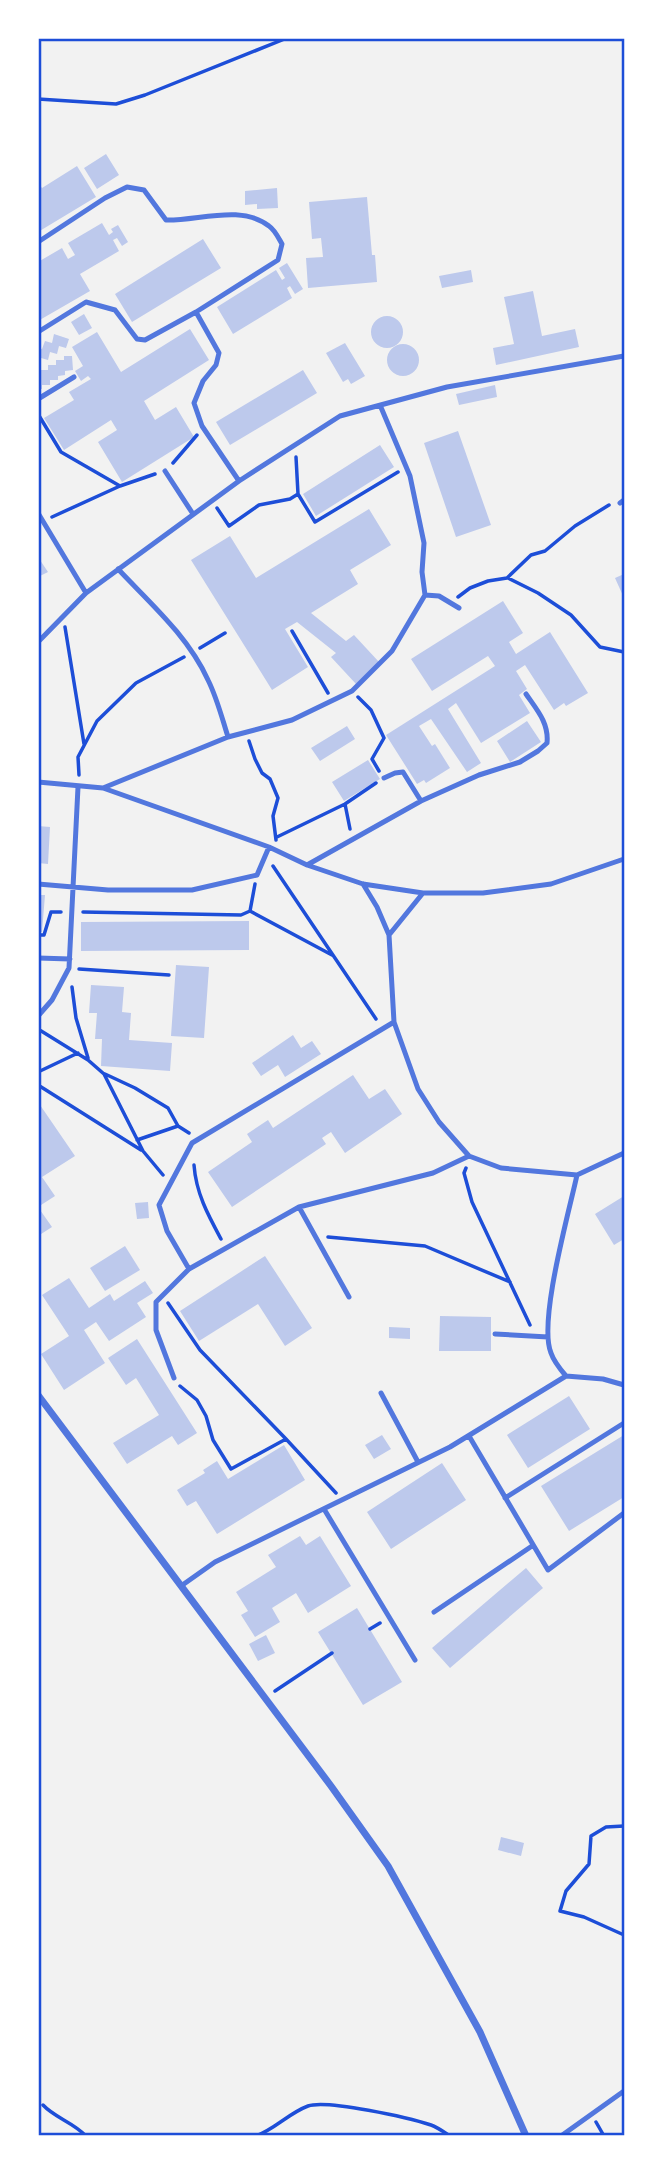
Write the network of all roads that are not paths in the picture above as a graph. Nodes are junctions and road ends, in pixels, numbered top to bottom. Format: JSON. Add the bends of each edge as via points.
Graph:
{"nodes":[{"id":1,"x":38,"y":242,"type":"edge"},
{"id":2,"x":196,"y":312,"type":"junction"},
{"id":3,"x":38,"y":332,"type":"edge"},
{"id":4,"x":625,"y":355,"type":"edge"},
{"id":5,"x":74,"y":377,"type":"dead end"},
{"id":6,"x":38,"y":399,"type":"edge"},
{"id":7,"x":380,"y":405,"type":"junction"},
{"id":8,"x":165,"y":471,"type":"road end"},
{"id":9,"x":239,"y":481,"type":"junction"},
{"id":10,"x":38,"y":513,"type":"edge"},
{"id":11,"x":194,"y":514,"type":"junction"},
{"id":12,"x":118,"y":569,"type":"junction"},
{"id":13,"x":86,"y":593,"type":"junction"},
{"id":14,"x":425,"y":594,"type":"junction"},
{"id":15,"x":459,"y":608,"type":"dead end"},
{"id":16,"x":38,"y":642,"type":"edge"},
{"id":17,"x":526,"y":694,"type":"dead end"},
{"id":18,"x":228,"y":737,"type":"junction"},
{"id":19,"x":384,"y":778,"type":"road end"},
{"id":20,"x":38,"y":782,"type":"edge"},
{"id":21,"x":78,"y":787,"type":"junction"},
{"id":22,"x":103,"y":788,"type":"junction"},
{"id":23,"x":421,"y":801,"type":"junction"},
{"id":24,"x":270,"y":848,"type":"junction"},
{"id":25,"x":625,"y":859,"type":"edge"},
{"id":26,"x":307,"y":864,"type":"junction"},
{"id":27,"x":38,"y":884,"type":"edge"},
{"id":28,"x":363,"y":884,"type":"junction"},
{"id":29,"x":75,"y":887,"type":"junction"},
{"id":30,"x":424,"y":893,"type":"junction"},
{"id":31,"x":389,"y":934,"type":"junction"},
{"id":32,"x":38,"y":958,"type":"edge"},
{"id":33,"x":70,"y":959,"type":"junction"},
{"id":34,"x":38,"y":1016,"type":"edge"},
{"id":35,"x":394,"y":1023,"type":"junction"},
{"id":36,"x":625,"y":1153,"type":"edge"},
{"id":37,"x":469,"y":1156,"type":"junction"},
{"id":38,"x":577,"y":1175,"type":"junction"},
{"id":39,"x":299,"y":1207,"type":"junction"},
{"id":40,"x":190,"y":1269,"type":"junction"},
{"id":41,"x":349,"y":1297,"type":"dead end"},
{"id":42,"x":495,"y":1334,"type":"dead end"},
{"id":43,"x":548,"y":1337,"type":"junction"},
{"id":44,"x":566,"y":1376,"type":"junction"},
{"id":45,"x":174,"y":1378,"type":"road end"},
{"id":46,"x":625,"y":1385,"type":"edge"},
{"id":47,"x":381,"y":1394,"type":"dead end"},
{"id":48,"x":38,"y":1395,"type":"edge"},
{"id":49,"x":625,"y":1423,"type":"edge"},
{"id":50,"x":469,"y":1436,"type":"junction"},
{"id":51,"x":418,"y":1462,"type":"junction"},
{"id":52,"x":505,"y":1498,"type":"junction"},
{"id":53,"x":324,"y":1509,"type":"junction"},
{"id":54,"x":625,"y":1513,"type":"edge"},
{"id":55,"x":533,"y":1546,"type":"junction"},
{"id":56,"x":181,"y":1586,"type":"junction"},
{"id":57,"x":434,"y":1612,"type":"dead end"},
{"id":58,"x":415,"y":1660,"type":"dead end"},
{"id":59,"x":625,"y":2091,"type":"edge"},
{"id":60,"x":527,"y":2136,"type":"edge"},
{"id":61,"x":561,"y":2136,"type":"edge"}],
"edges":[{"from":1,"to":2,"type":"lane","via":[[127,187],[144,190],[166,220],[251,217],[271,227],[282,244],[278,260]]},
{"from":2,"to":3,"type":"lane","via":[[145,341],[137,339],[115,310],[86,302]]},
{"from":2,"to":9,"type":"lane","via":[[219,353],[194,403],[202,426]]},
{"from":4,"to":7,"type":"lane","via":[[447,387]]},
{"from":5,"to":6,"type":"lane"},
{"from":7,"to":9,"type":"lane","via":[[340,416]]},
{"from":7,"to":14,"type":"lane","via":[[410,476],[424,543]]},
{"from":8,"to":11,"type":"lane"},
{"from":9,"to":11,"type":"lane"},
{"from":10,"to":13,"type":"lane"},
{"from":11,"to":12,"type":"lane"},
{"from":12,"to":13,"type":"lane"},
{"from":12,"to":18,"type":"lane","via":[[192,652],[208,679]]},
{"from":13,"to":16,"type":"lane"},
{"from":14,"to":15,"type":"lane"},
{"from":14,"to":18,"type":"lane","via":[[391,651],[352,691],[292,720]]},
{"from":17,"to":23,"type":"lane","via":[[548,731],[547,743],[520,762]]},
{"from":18,"to":22,"type":"lane"},
{"from":19,"to":23,"type":"lane","via":[[402,772]]},
{"from":20,"to":21,"type":"lane"},
{"from":21,"to":22,"type":"lane"},
{"from":21,"to":29,"type":"lane"},
{"from":22,"to":24,"type":"lane"},
{"from":23,"to":26,"type":"lane"},
{"from":24,"to":26,"type":"lane"},
{"from":24,"to":29,"type":"lane","via":[[257,875],[192,890]]},
{"from":25,"to":30,"type":"lane","via":[[551,884],[483,893]]},
{"from":26,"to":28,"type":"lane"},
{"from":27,"to":29,"type":"lane"},
{"from":28,"to":30,"type":"lane"},
{"from":28,"to":31,"type":"lane"},
{"from":29,"to":33,"type":"lane"},
{"from":30,"to":31,"type":"lane"},
{"from":31,"to":35,"type":"lane"},
{"from":32,"to":33,"type":"lane"},
{"from":33,"to":34,"type":"lane","via":[[52,1000]]},
{"from":35,"to":37,"type":"lane","via":[[418,1089]]},
{"from":35,"to":40,"type":"lane","via":[[192,1143],[159,1205],[167,1231]]},
{"from":36,"to":38,"type":"lane"},
{"from":37,"to":38,"type":"lane","via":[[500,1168]]},
{"from":37,"to":39,"type":"lane","via":[[433,1173]]},
{"from":38,"to":43,"type":"lane","via":[[552,1293]]},
{"from":39,"to":40,"type":"lane"},
{"from":39,"to":41,"type":"lane"},
{"from":40,"to":45,"type":"lane","via":[[156,1301],[156,1330]]},
{"from":42,"to":43,"type":"lane"},
{"from":43,"to":44,"type":"lane","via":[[550,1352]]},
{"from":44,"to":46,"type":"lane"},
{"from":44,"to":50,"type":"lane"},
{"from":47,"to":51,"type":"lane"},
{"from":48,"to":56,"type":"street"},
{"from":49,"to":52,"type":"lane"},
{"from":50,"to":51,"type":"lane"},
{"from":50,"to":52,"type":"lane"},
{"from":51,"to":53,"type":"lane"},
{"from":52,"to":55,"type":"lane"},
{"from":53,"to":56,"type":"lane","via":[[215,1562]]},
{"from":53,"to":58,"type":"lane"},
{"from":54,"to":55,"type":"lane","via":[[548,1570]]},
{"from":55,"to":57,"type":"lane"},
{"from":56,"to":60,"type":"street","via":[[388,1866],[480,2032]]},
{"from":59,"to":61,"type":"lane"}]}
